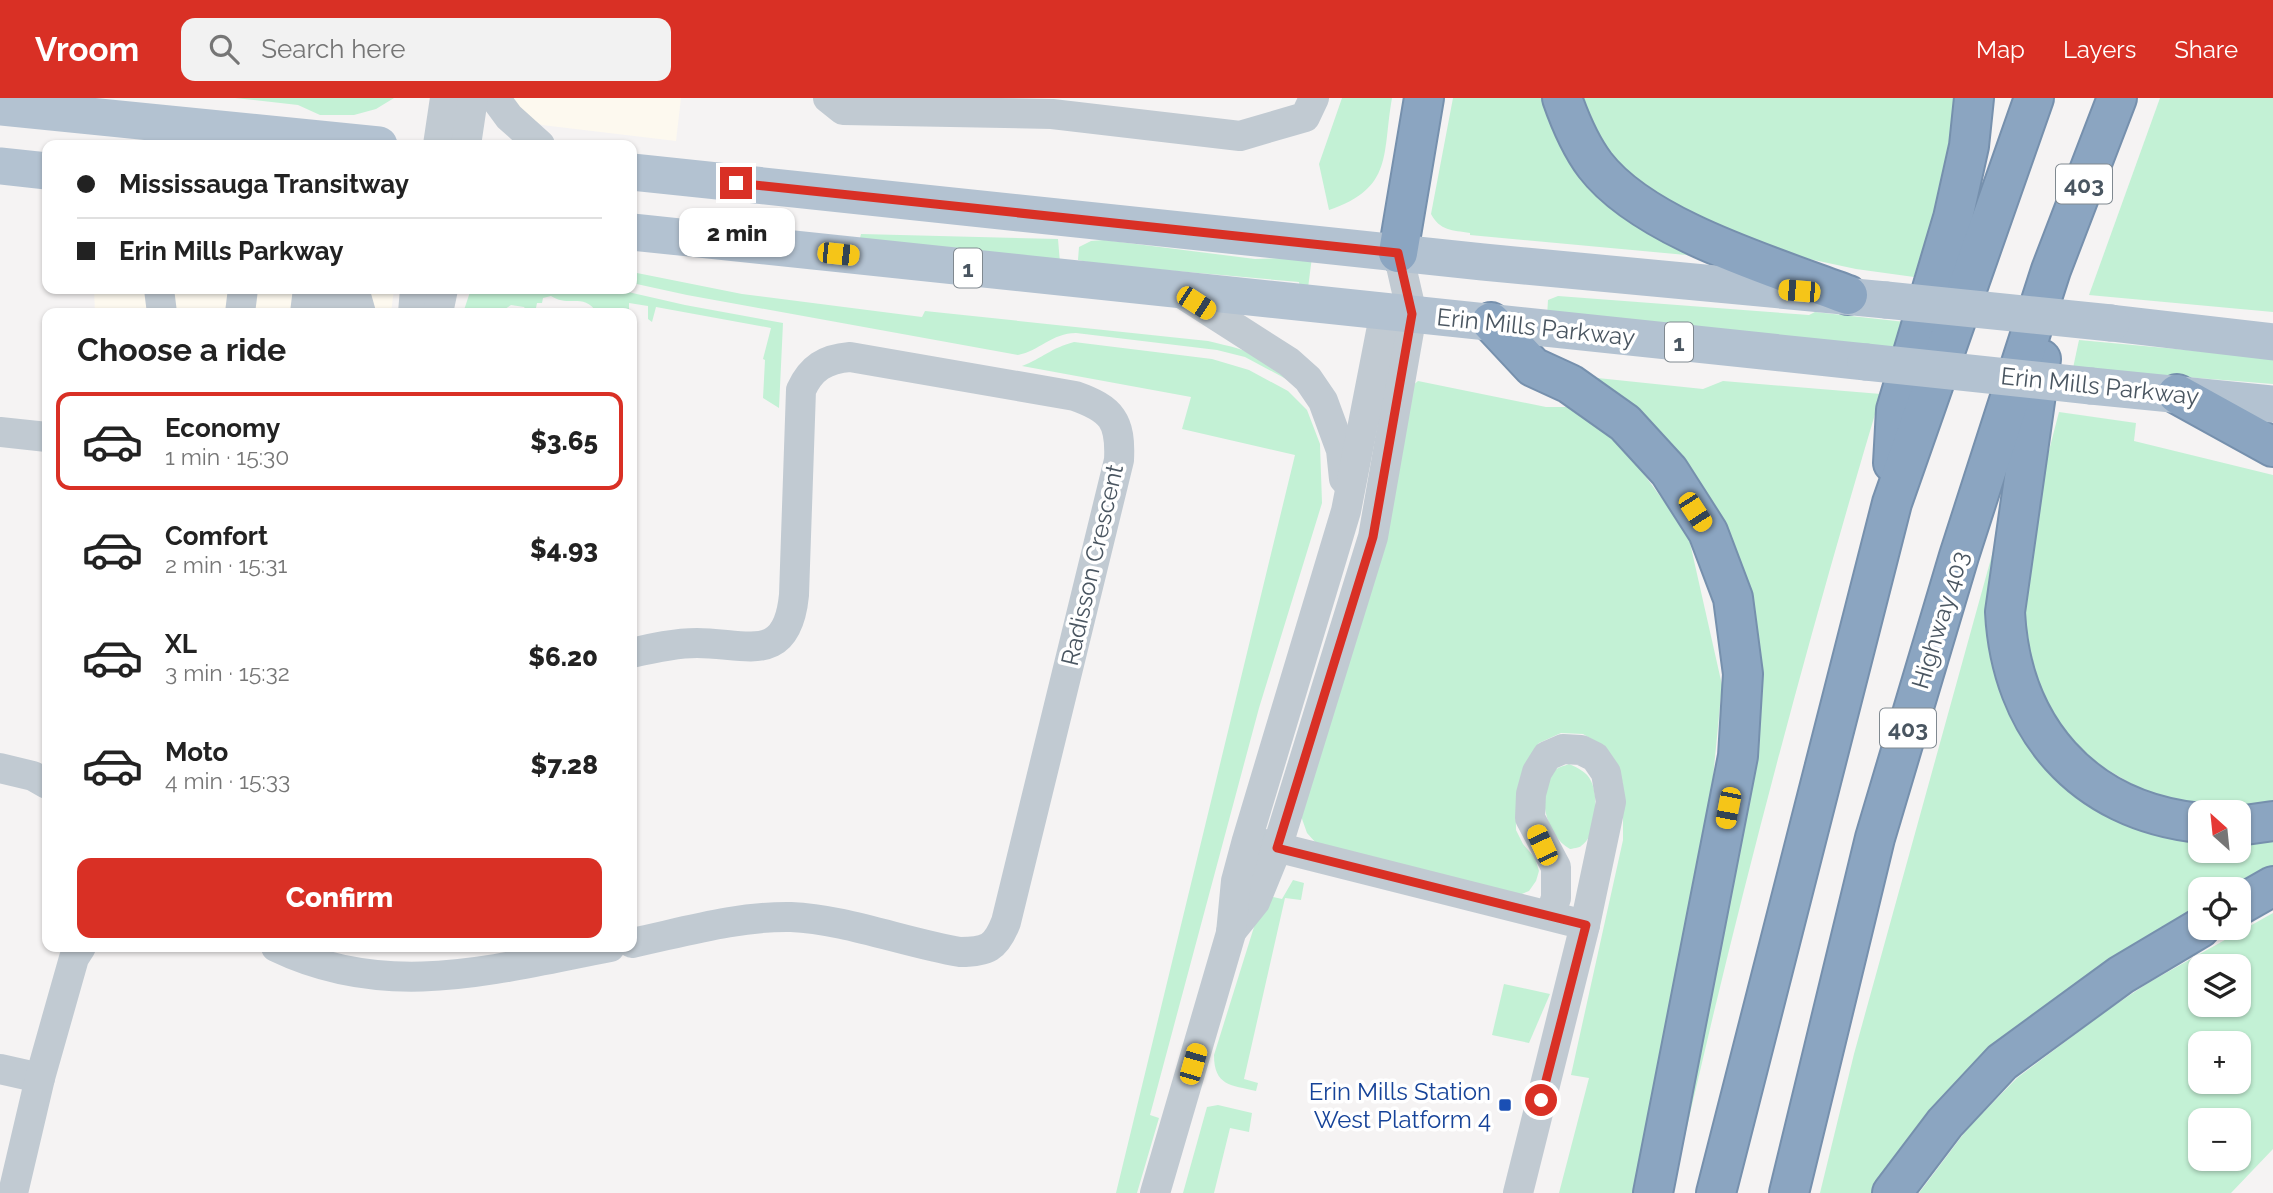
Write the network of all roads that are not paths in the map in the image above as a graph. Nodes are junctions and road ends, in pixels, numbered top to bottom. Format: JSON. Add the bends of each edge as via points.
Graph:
{"nodes":[{"id":1,"x":445,"y":98,"type":"edge"},
{"id":2,"x":473,"y":98,"type":"edge"},
{"id":3,"x":495,"y":98,"type":"edge"},
{"id":4,"x":828,"y":98,"type":"edge"},
{"id":5,"x":1314,"y":98,"type":"edge"},
{"id":6,"x":1424,"y":98,"type":"edge"},
{"id":7,"x":1562,"y":98,"type":"edge"},
{"id":8,"x":1974,"y":98,"type":"edge"},
{"id":9,"x":2034,"y":98,"type":"edge"},
{"id":10,"x":2117,"y":98,"type":"edge"},
{"id":11,"x":10,"y":106,"type":"edge"},
{"id":12,"x":1054,"y":106,"type":"edge"},
{"id":13,"x":332,"y":140,"type":"edge"},
{"id":14,"x":439,"y":140,"type":"edge"},
{"id":15,"x":467,"y":140,"type":"edge"},
{"id":16,"x":534,"y":140,"type":"edge"},
{"id":17,"x":0,"y":166,"type":"edge"},
{"id":18,"x":42,"y":170,"type":"edge"},
{"id":19,"x":637,"y":173,"type":"edge"},
{"id":20,"x":637,"y":234,"type":"edge"},
{"id":21,"x":1398,"y":253,"type":"junction"},
{"id":22,"x":2052,"y":270,"type":"junction"},
{"id":23,"x":1175,"y":289,"type":"junction"},
{"id":24,"x":340,"y":294,"type":"edge"},
{"id":25,"x":1848,"y":295,"type":"junction"},
{"id":26,"x":322,"y":297,"type":"edge"},
{"id":27,"x":1399,"y":313,"type":"junction"},
{"id":28,"x":1491,"y":322,"type":"junction"},
{"id":29,"x":2273,"y":342,"type":"edge"},
{"id":30,"x":2177,"y":394,"type":"junction"},
{"id":31,"x":2273,"y":404,"type":"edge"},
{"id":32,"x":0,"y":409,"type":"edge"},
{"id":33,"x":0,"y":418,"type":"edge"},
{"id":34,"x":0,"y":432,"type":"edge"},
{"id":35,"x":42,"y":436,"type":"edge"},
{"id":36,"x":2273,"y":447,"type":"edge"},
{"id":37,"x":1892,"y":503,"type":"junction"},
{"id":38,"x":1346,"y":511,"type":"junction"},
{"id":39,"x":637,"y":652,"type":"edge"},
{"id":40,"x":0,"y":768,"type":"edge"},
{"id":41,"x":42,"y":780,"type":"edge"},
{"id":42,"x":2188,"y":821,"type":"edge"},
{"id":43,"x":2273,"y":821,"type":"edge"},
{"id":44,"x":2251,"y":824,"type":"edge"},
{"id":45,"x":1248,"y":840,"type":"junction"},
{"id":46,"x":1277,"y":848,"type":"junction"},
{"id":47,"x":2273,"y":886,"type":"edge"},
{"id":48,"x":2251,"y":899,"type":"edge"},
{"id":49,"x":1550,"y":915,"type":"junction"},
{"id":50,"x":1586,"y":925,"type":"junction"},
{"id":51,"x":1231,"y":933,"type":"junction"},
{"id":52,"x":2188,"y":935,"type":"edge"},
{"id":53,"x":637,"y":942,"type":"edge"},
{"id":54,"x":78,"y":952,"type":"edge"},
{"id":55,"x":286,"y":952,"type":"edge"},
{"id":56,"x":584,"y":952,"type":"edge"},
{"id":57,"x":0,"y":1069,"type":"edge"},
{"id":58,"x":40,"y":1078,"type":"junction"},
{"id":59,"x":13,"y":1193,"type":"edge"},
{"id":60,"x":1155,"y":1193,"type":"edge"},
{"id":61,"x":1518,"y":1193,"type":"edge"},
{"id":62,"x":1653,"y":1193,"type":"edge"},
{"id":63,"x":1716,"y":1193,"type":"edge"},
{"id":64,"x":1789,"y":1193,"type":"edge"},
{"id":65,"x":1892,"y":1193,"type":"edge"}],
"edges":[{"from":1,"to":14,"type":"street"},
{"from":2,"to":15,"type":"street"},
{"from":3,"to":16,"type":"street"},
{"from":4,"to":12,"type":"street","via":[[843,110]]},
{"from":5,"to":12,"type":"street","via":[[1305,117],[1241,136]]},
{"from":6,"to":21,"type":"highway"},
{"from":7,"to":25,"type":"highway","via":[[1595,165],[1646,208],[1706,242]]},
{"from":8,"to":37,"type":"highway","via":[[1953,218],[1896,410]]},
{"from":9,"to":37,"type":"highway"},
{"from":10,"to":22,"type":"highway","name":"Highway 403","number":"403"},
{"from":11,"to":13,"type":"main road"},
{"from":17,"to":18,"type":"main road"},
{"from":19,"to":21,"type":"main road"},
{"from":20,"to":23,"type":"main road","name":"Erin Mills Parkway","number":"1"},
{"from":21,"to":25,"type":"main road"},
{"from":21,"to":27,"type":"main road"},
{"from":22,"to":42,"type":"highway","via":[[2007,584],[2006,640],[2012,668],[2034,720],[2068,764],[2114,798]]},
{"from":22,"to":64,"type":"highway","name":"Highway 403","number":"403","via":[[1959,556],[1875,838]]},
{"from":23,"to":27,"type":"main road","name":"Erin Mills Parkway","number":"1"},
{"from":23,"to":38,"type":"street","via":[[1308,379],[1323,401],[1341,450]]},
{"from":24,"to":26,"type":"street"},
{"from":25,"to":29,"type":"main road","bridge":true},
{"from":27,"to":28,"type":"main road","name":"Erin Mills Parkway","number":"1"},
{"from":27,"to":38,"type":"street"},
{"from":27,"to":46,"type":"street","via":[[1373,537]]},
{"from":28,"to":30,"type":"main road","name":"Erin Mills Parkway","number":"1","bridge":true},
{"from":28,"to":62,"type":"highway","via":[[1533,367],[1570,384],[1625,424],[1669,471],[1708,532],[1733,598],[1743,674],[1738,756]]},
{"from":30,"to":31,"type":"main road","name":"Erin Mills Parkway","number":"1"},
{"from":30,"to":36,"type":"highway"},
{"from":32,"to":33,"type":"street"},
{"from":34,"to":35,"type":"street"},
{"from":37,"to":63,"type":"highway"},
{"from":38,"to":45,"type":"street"},
{"from":39,"to":53,"type":"street","name":"Radisson Crescent","via":[[696,643],[758,647],[785,631],[794,595],[801,390],[818,366],[850,357],[1075,396],[1096,403],[1110,415],[1120,437],[1119,460],[1000,939],[989,948],[960,952],[826,922],[756,918]]},
{"from":40,"to":41,"type":"street"},
{"from":43,"to":44,"type":"highway"},
{"from":45,"to":46,"type":"street"},
{"from":45,"to":51,"type":"street","via":[[1236,881]]},
{"from":46,"to":49,"type":"street"},
{"from":46,"to":51,"type":"street","via":[[1255,902]]},
{"from":47,"to":48,"type":"highway"},
{"from":49,"to":50,"type":"street"},
{"from":49,"to":50,"type":"street","via":[[1556,898],[1556,867],[1530,818],[1531,794],[1547,756],[1563,749],[1581,750],[1595,757],[1606,773],[1611,802]]},
{"from":50,"to":61,"type":"street"},
{"from":51,"to":60,"type":"street"},
{"from":52,"to":65,"type":"highway","via":[[2121,975],[2002,1062],[1945,1123]]},
{"from":54,"to":58,"type":"street"},
{"from":55,"to":56,"type":"street","via":[[361,974],[411,978],[472,974]]},
{"from":57,"to":58,"type":"street"},
{"from":58,"to":59,"type":"street"}]}
